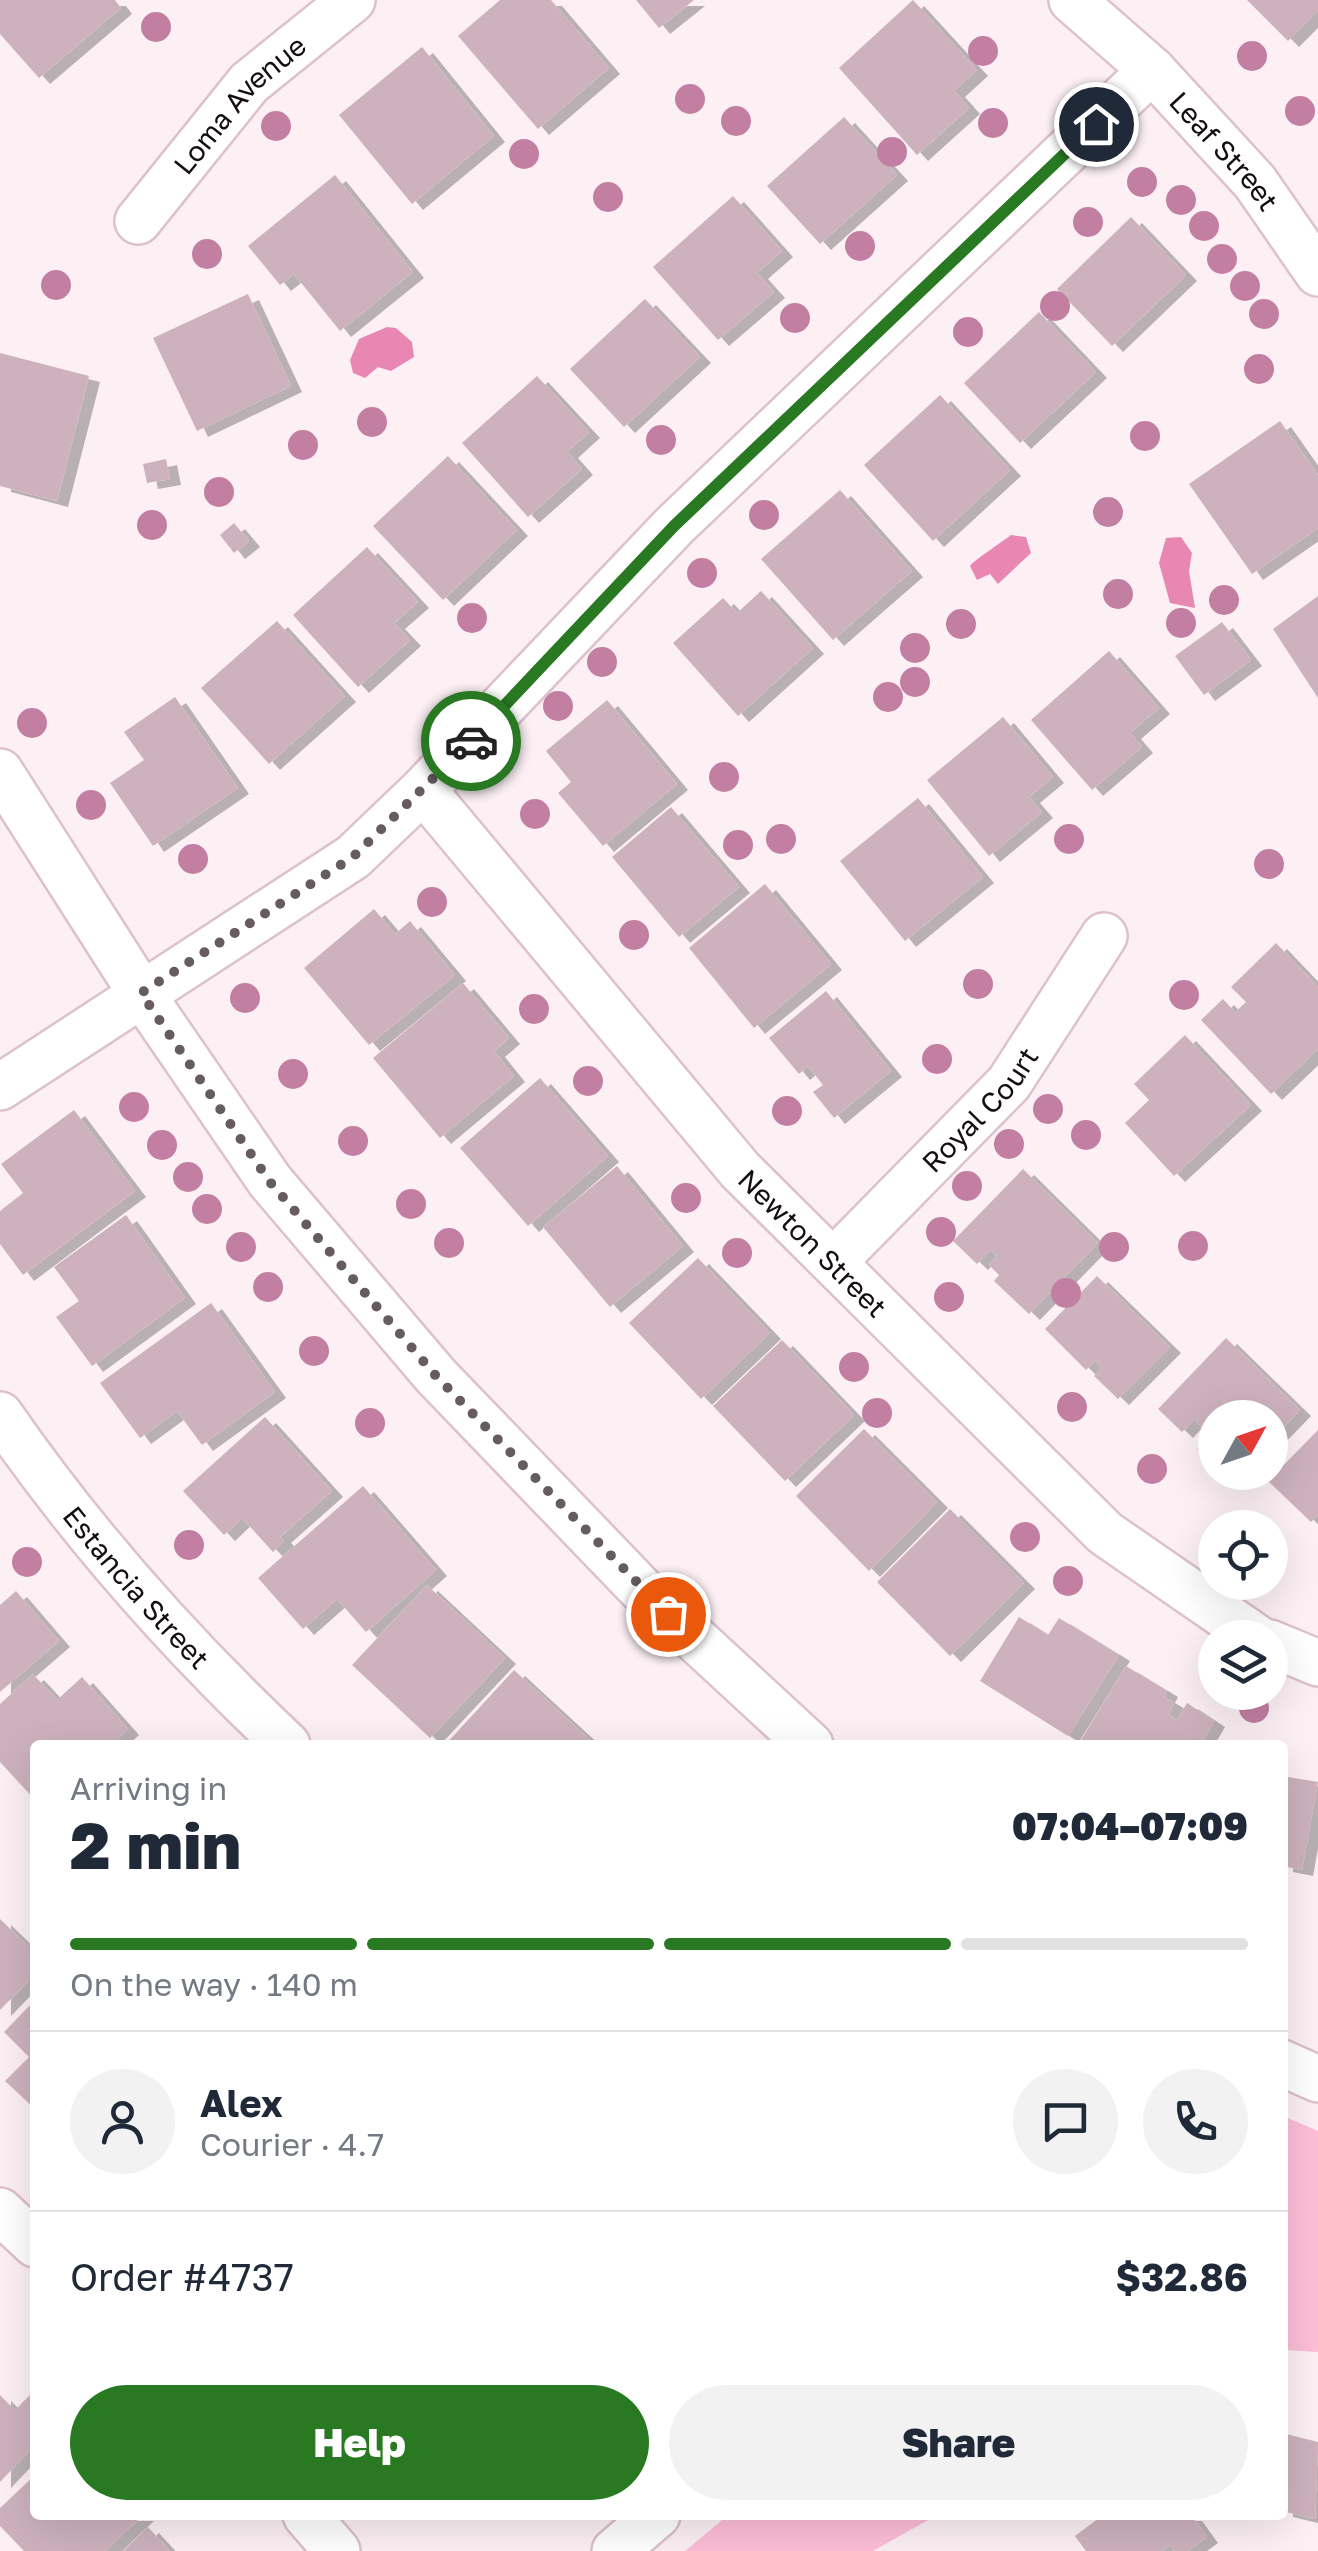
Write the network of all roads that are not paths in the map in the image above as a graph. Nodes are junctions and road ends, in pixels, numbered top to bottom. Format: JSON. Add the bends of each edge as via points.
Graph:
{"nodes":[{"id":1,"x":352,"y":0,"type":"edge"},
{"id":2,"x":1072,"y":0,"type":"edge"},
{"id":3,"x":1152,"y":70,"type":"junction"},
{"id":4,"x":138,"y":221,"type":"dead end"},
{"id":5,"x":1318,"y":272,"type":"edge"},
{"id":6,"x":0,"y":772,"type":"edge"},
{"id":7,"x":424,"y":790,"type":"junction"},
{"id":8,"x":1104,"y":936,"type":"dead end"},
{"id":9,"x":141,"y":993,"type":"junction"},
{"id":10,"x":0,"y":1086,"type":"edge"},
{"id":11,"x":833,"y":1262,"type":"junction"},
{"id":12,"x":0,"y":1414,"type":"edge"},
{"id":13,"x":1231,"y":1620,"type":"edge"},
{"id":14,"x":1288,"y":1650,"type":"edge"},
{"id":15,"x":1318,"y":1663,"type":"edge"},
{"id":16,"x":282,"y":1740,"type":"edge"},
{"id":17,"x":805,"y":1740,"type":"edge"},
{"id":18,"x":1288,"y":2065,"type":"edge"},
{"id":19,"x":1318,"y":2079,"type":"edge"},
{"id":20,"x":0,"y":2210,"type":"edge"},
{"id":21,"x":30,"y":2239,"type":"edge"},
{"id":22,"x":310,"y":2520,"type":"edge"},
{"id":23,"x":651,"y":2520,"type":"edge"},
{"id":24,"x":337,"y":2551,"type":"edge"},
{"id":25,"x":615,"y":2551,"type":"edge"}],
"edges":[{"from":1,"to":4,"type":"street","name":"Loma Avenue","via":[[250,83]]},
{"from":2,"to":3,"type":"street","name":"Leaf Street"},
{"from":3,"to":5,"type":"street","name":"Leaf Street","via":[[1255,182]]},
{"from":3,"to":7,"type":"street","via":[[674,526]]},
{"from":6,"to":9,"type":"street"},
{"from":7,"to":9,"type":"street","via":[[353,857]]},
{"from":7,"to":11,"type":"street","name":"Newton Street","via":[[740,1170]]},
{"from":8,"to":11,"type":"street","name":"Royal Court","via":[[1009,1082]]},
{"from":9,"to":10,"type":"street"},
{"from":9,"to":17,"type":"street","via":[[270,1182],[436,1376],[640,1588]]},
{"from":11,"to":13,"type":"street","name":"Newton Street","via":[[1105,1533]]},
{"from":12,"to":16,"type":"street","name":"Estancia Street","via":[[108,1556],[211,1673]]},
{"from":14,"to":15,"type":"street"},
{"from":18,"to":19,"type":"street"},
{"from":20,"to":21,"type":"street"},
{"from":22,"to":24,"type":"street"},
{"from":23,"to":25,"type":"street"}]}
